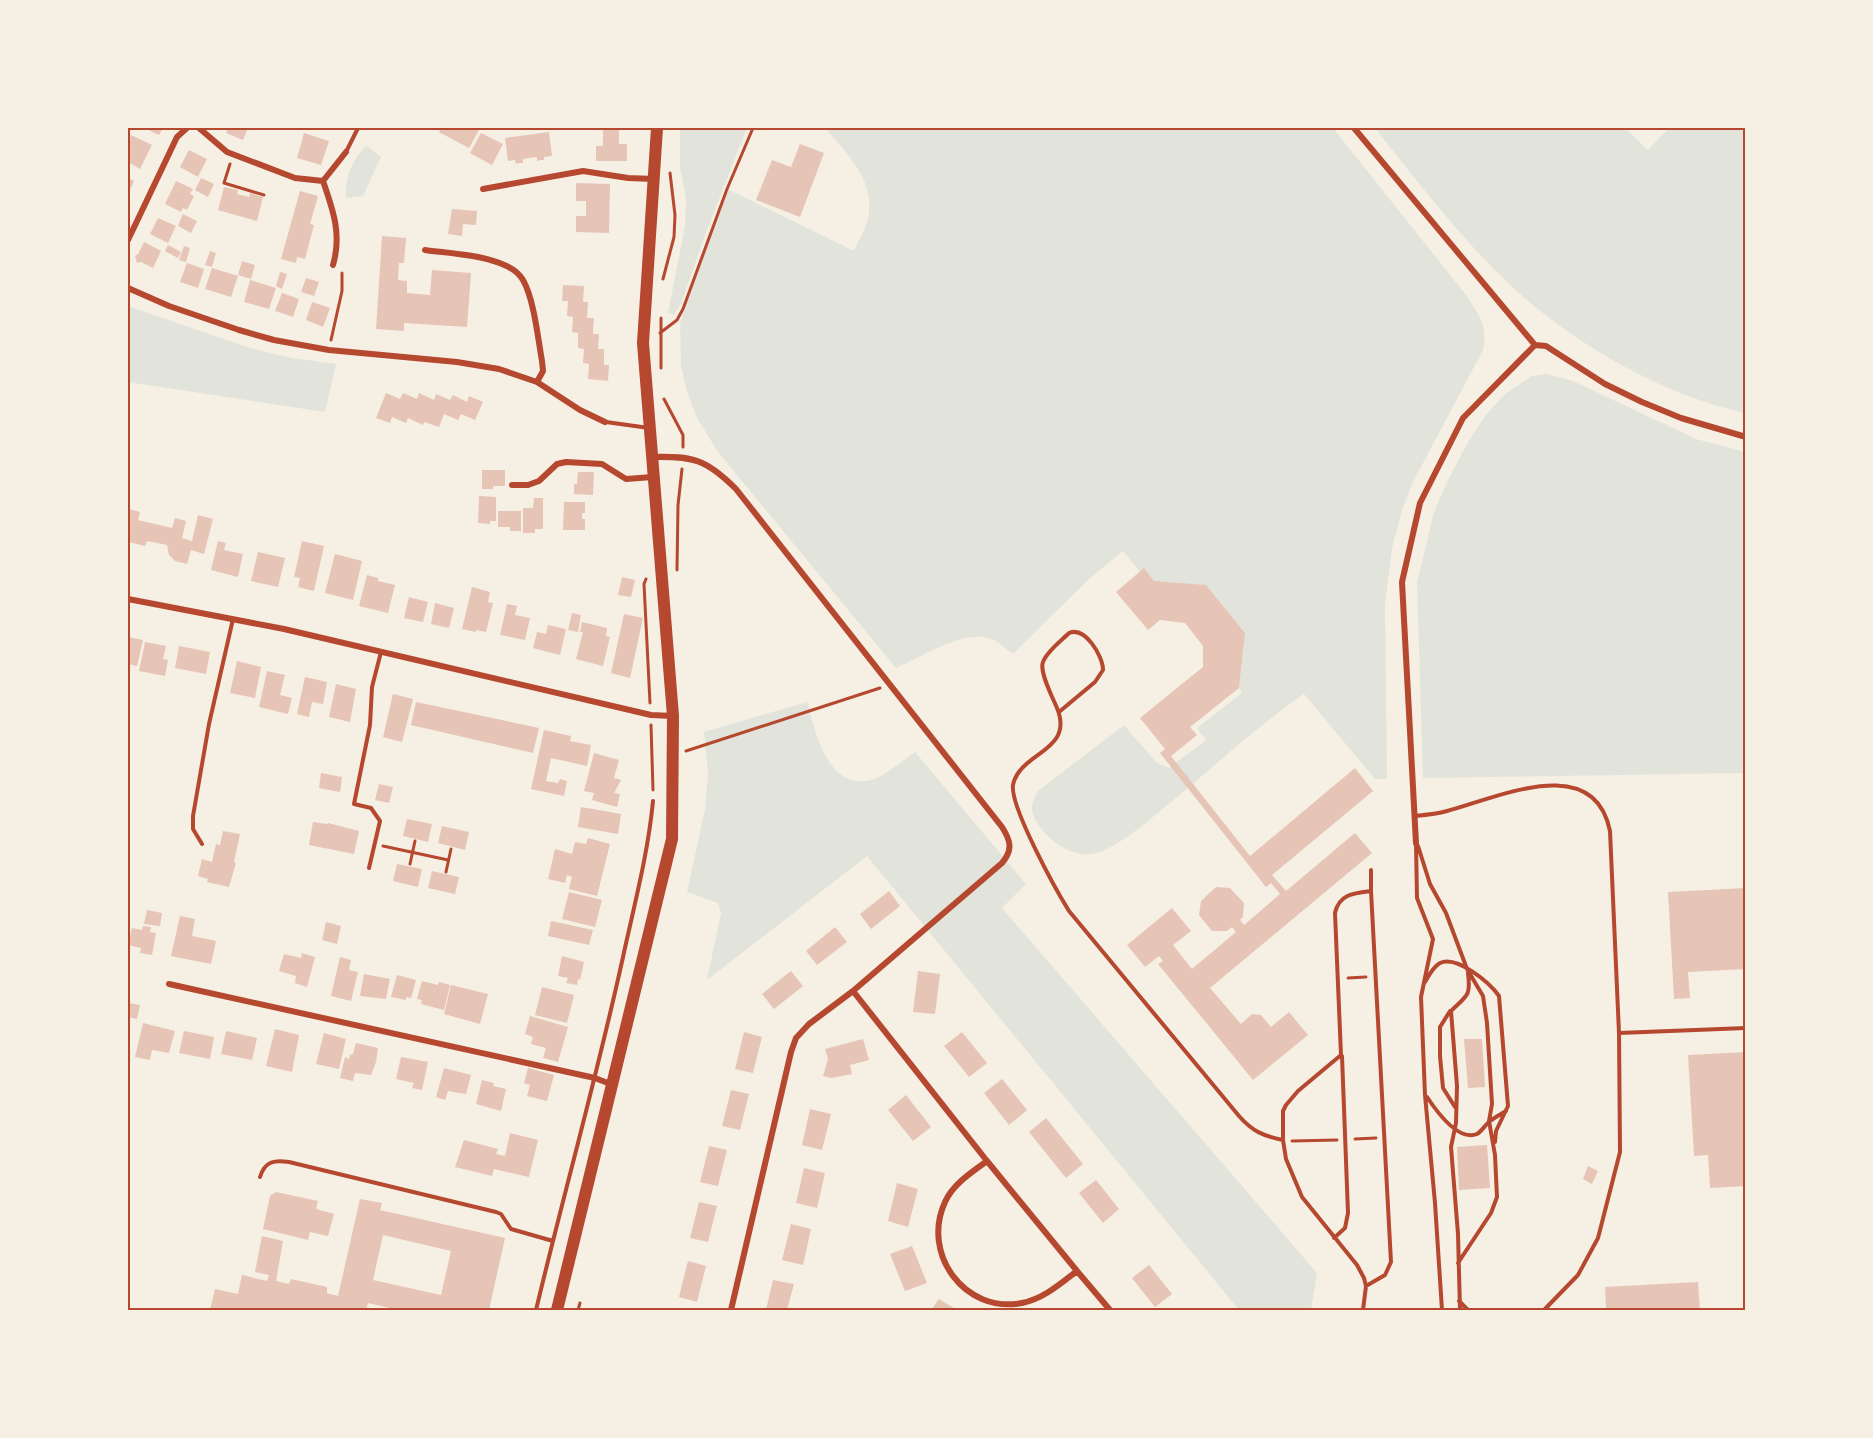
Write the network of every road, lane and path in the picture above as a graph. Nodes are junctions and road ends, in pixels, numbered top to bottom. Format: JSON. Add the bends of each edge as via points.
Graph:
{"nodes":[{"id":1,"x":187,"y":128,"type":"edge"},
{"id":2,"x":199,"y":128,"type":"edge"},
{"id":3,"x":211,"y":128,"type":"edge"},
{"id":4,"x":358,"y":128,"type":"edge"},
{"id":5,"x":657,"y":128,"type":"edge"},
{"id":6,"x":753,"y":128,"type":"edge"},
{"id":7,"x":1354,"y":128,"type":"edge"},
{"id":8,"x":205,"y":133,"type":"junction"},
{"id":9,"x":346,"y":152,"type":"joint"},
{"id":10,"x":234,"y":154,"type":"junction"},
{"id":11,"x":670,"y":171,"type":"dead end"},
{"id":12,"x":655,"y":179,"type":"junction"},
{"id":13,"x":323,"y":181,"type":"junction"},
{"id":14,"x":483,"y":189,"type":"dead end"},
{"id":15,"x":264,"y":195,"type":"dead end"},
{"id":16,"x":128,"y":240,"type":"edge"},
{"id":17,"x":425,"y":250,"type":"dead end"},
{"id":18,"x":333,"y":265,"type":"joint"},
{"id":19,"x":128,"y":288,"type":"edge"},
{"id":20,"x":661,"y":288,"type":"dead end"},
{"id":21,"x":661,"y":310,"type":"dead end"},
{"id":22,"x":661,"y":333,"type":"junction"},
{"id":23,"x":1534,"y":345,"type":"junction"},
{"id":24,"x":329,"y":350,"type":"junction"},
{"id":25,"x":661,"y":368,"type":"dead end"},
{"id":26,"x":537,"y":382,"type":"junction"},
{"id":27,"x":662,"y":392,"type":"dead end"},
{"id":28,"x":605,"y":422,"type":"joint"},
{"id":29,"x":649,"y":428,"type":"junction"},
{"id":30,"x":682,"y":435,"type":"dead end"},
{"id":31,"x":1746,"y":436,"type":"edge"},
{"id":32,"x":651,"y":457,"type":"junction"},
{"id":33,"x":682,"y":475,"type":"dead end"},
{"id":34,"x":653,"y":477,"type":"junction"},
{"id":35,"x":512,"y":485,"type":"dead end"},
{"id":36,"x":675,"y":572,"type":"dead end"},
{"id":37,"x":651,"y":575,"type":"dead end"},
{"id":38,"x":128,"y":599,"type":"edge"},
{"id":39,"x":232,"y":620,"type":"junction"},
{"id":40,"x":381,"y":651,"type":"junction"},
{"id":41,"x":890,"y":685,"type":"junction"},
{"id":42,"x":1059,"y":712,"type":"junction"},
{"id":43,"x":651,"y":715,"type":"junction"},
{"id":44,"x":673,"y":716,"type":"junction"},
{"id":45,"x":673,"y":755,"type":"junction"},
{"id":46,"x":653,"y":801,"type":"joint"},
{"id":47,"x":1414,"y":816,"type":"junction"},
{"id":48,"x":415,"y":841,"type":"dead end"},
{"id":49,"x":1416,"y":843,"type":"junction"},
{"id":50,"x":201,"y":844,"type":"dead end"},
{"id":51,"x":375,"y":844,"type":"junction"},
{"id":52,"x":451,"y":849,"type":"dead end"},
{"id":53,"x":412,"y":852,"type":"junction"},
{"id":54,"x":448,"y":860,"type":"junction"},
{"id":55,"x":410,"y":864,"type":"dead end"},
{"id":56,"x":369,"y":868,"type":"dead end"},
{"id":57,"x":1371,"y":870,"type":"dead end"},
{"id":58,"x":446,"y":872,"type":"dead end"},
{"id":59,"x":1371,"y":891,"type":"junction"},
{"id":60,"x":1467,"y":969,"type":"junction"},
{"id":61,"x":1376,"y":977,"type":"junction"},
{"id":62,"x":1337,"y":979,"type":"junction"},
{"id":63,"x":169,"y":984,"type":"dead end"},
{"id":64,"x":1422,"y":988,"type":"junction"},
{"id":65,"x":853,"y":991,"type":"junction"},
{"id":66,"x":1451,"y":1011,"type":"junction"},
{"id":67,"x":1746,"y":1028,"type":"edge"},
{"id":68,"x":1619,"y":1033,"type":"junction"},
{"id":69,"x":1341,"y":1055,"type":"junction"},
{"id":70,"x":595,"y":1078,"type":"junction"},
{"id":71,"x":613,"y":1085,"type":"junction"},
{"id":72,"x":1425,"y":1095,"type":"junction"},
{"id":73,"x":1456,"y":1109,"type":"junction"},
{"id":74,"x":1506,"y":1110,"type":"junction"},
{"id":75,"x":1489,"y":1121,"type":"junction"},
{"id":76,"x":1454,"y":1128,"type":"junction"},
{"id":77,"x":1283,"y":1140,"type":"junction"},
{"id":78,"x":1495,"y":1155,"type":"junction"},
{"id":79,"x":987,"y":1161,"type":"junction"},
{"id":80,"x":260,"y":1177,"type":"dead end"},
{"id":81,"x":1334,"y":1238,"type":"junction"},
{"id":82,"x":553,"y":1241,"type":"junction"},
{"id":83,"x":1458,"y":1263,"type":"junction"},
{"id":84,"x":1077,"y":1271,"type":"junction"},
{"id":85,"x":1366,"y":1286,"type":"junction"},
{"id":86,"x":1459,"y":1300,"type":"junction"},
{"id":87,"x":580,"y":1303,"type":"dead end"},
{"id":88,"x":536,"y":1311,"type":"edge"},
{"id":89,"x":557,"y":1311,"type":"edge"},
{"id":90,"x":578,"y":1311,"type":"edge"},
{"id":91,"x":732,"y":1311,"type":"edge"},
{"id":92,"x":1110,"y":1311,"type":"edge"},
{"id":93,"x":1363,"y":1311,"type":"edge"},
{"id":94,"x":1442,"y":1311,"type":"edge"},
{"id":95,"x":1460,"y":1311,"type":"edge"},
{"id":96,"x":1468,"y":1311,"type":"edge"},
{"id":97,"x":1544,"y":1311,"type":"edge"}],
"edges":[{"from":1,"to":16,"type":"street","via":[[177,137]]},
{"from":2,"to":8,"type":"street"},
{"from":3,"to":8,"type":"lane"},
{"from":4,"to":9,"type":"lane"},
{"from":5,"to":12,"type":"main road"},
{"from":6,"to":22,"type":"path","via":[[683,309],[677,320]]},
{"from":7,"to":23,"type":"street"},
{"from":8,"to":10,"type":"street"},
{"from":9,"to":13,"type":"street"},
{"from":10,"to":13,"type":"street","via":[[295,178]]},
{"from":10,"to":15,"type":"path","via":[[224,183]]},
{"from":11,"to":20,"type":"path","via":[[674,237]]},
{"from":12,"to":14,"type":"street","via":[[584,171]]},
{"from":12,"to":29,"type":"main road","via":[[643,343]]},
{"from":13,"to":18,"type":"street","via":[[337,229]]},
{"from":17,"to":26,"type":"street","via":[[491,260],[519,274],[528,293],[542,361],[543,371]]},
{"from":18,"to":24,"type":"path","via":[[343,273]]},
{"from":19,"to":24,"type":"street","via":[[239,330]]},
{"from":21,"to":22,"type":"path"},
{"from":22,"to":25,"type":"path"},
{"from":23,"to":31,"type":"street","via":[[1546,346],[1605,384],[1642,402],[1698,424]]},
{"from":23,"to":47,"type":"street","via":[[1463,418],[1420,503],[1402,582]]},
{"from":24,"to":26,"type":"street","via":[[489,367]]},
{"from":26,"to":28,"type":"street"},
{"from":27,"to":30,"type":"path"},
{"from":28,"to":29,"type":"lane"},
{"from":29,"to":32,"type":"main road"},
{"from":32,"to":34,"type":"main road"},
{"from":32,"to":41,"type":"street","via":[[696,459],[725,478]]},
{"from":33,"to":36,"type":"path"},
{"from":34,"to":35,"type":"street","via":[[626,479],[602,464],[566,462],[557,464],[539,481]]},
{"from":34,"to":44,"type":"main road"},
{"from":37,"to":43,"type":"path","via":[[644,584]]},
{"from":38,"to":39,"type":"street"},
{"from":39,"to":40,"type":"street"},
{"from":39,"to":50,"type":"lane","via":[[193,816],[193,829]]},
{"from":40,"to":43,"type":"street"},
{"from":40,"to":51,"type":"lane","via":[[354,804],[371,808],[380,821]]},
{"from":41,"to":45,"type":"path"},
{"from":41,"to":65,"type":"street","via":[[1002,827],[1011,850],[991,873]]},
{"from":42,"to":42,"type":"lane","via":[[1042,669],[1043,661],[1069,633],[1079,632],[1103,663],[1103,670],[1095,682]]},
{"from":42,"to":77,"type":"lane","via":[[1060,732],[1016,777],[1013,790],[1017,808],[1055,888],[1239,1116],[1256,1132]]},
{"from":43,"to":44,"type":"street"},
{"from":43,"to":46,"type":"path"},
{"from":44,"to":45,"type":"main road"},
{"from":45,"to":71,"type":"main road","via":[[672,839]]},
{"from":46,"to":70,"type":"lane"},
{"from":47,"to":49,"type":"street"},
{"from":47,"to":68,"type":"lane","via":[[1542,787],[1579,789],[1596,799],[1608,818],[1610,831]]},
{"from":48,"to":53,"type":"path"},
{"from":49,"to":60,"type":"lane"},
{"from":49,"to":64,"type":"lane","via":[[1417,898],[1433,939]]},
{"from":51,"to":53,"type":"path"},
{"from":51,"to":56,"type":"lane"},
{"from":52,"to":54,"type":"path"},
{"from":53,"to":54,"type":"path"},
{"from":53,"to":55,"type":"path"},
{"from":54,"to":58,"type":"path"},
{"from":57,"to":59,"type":"lane"},
{"from":59,"to":61,"type":"lane"},
{"from":59,"to":62,"type":"lane","via":[[1345,897],[1337,906]]},
{"from":60,"to":64,"type":"lane","via":[[1456,963],[1439,963]]},
{"from":60,"to":66,"type":"lane","via":[[1469,992]]},
{"from":60,"to":74,"type":"lane","via":[[1499,996]]},
{"from":60,"to":75,"type":"lane","via":[[1483,996],[1485,1009],[1492,1104]]},
{"from":61,"to":62,"type":"path"},
{"from":61,"to":85,"type":"lane","via":[[1391,1262],[1385,1275]]},
{"from":62,"to":69,"type":"lane"},
{"from":63,"to":70,"type":"street"},
{"from":64,"to":72,"type":"lane"},
{"from":65,"to":79,"type":"street"},
{"from":65,"to":91,"type":"street","via":[[809,1024],[793,1045]]},
{"from":66,"to":73,"type":"lane"},
{"from":66,"to":73,"type":"lane","via":[[1440,1027],[1440,1056],[1443,1088]]},
{"from":67,"to":68,"type":"lane"},
{"from":68,"to":97,"type":"lane","via":[[1620,1152],[1603,1227],[1578,1275]]},
{"from":69,"to":77,"type":"lane","via":[[1286,1105]]},
{"from":69,"to":81,"type":"lane","via":[[1348,1213],[1345,1228]]},
{"from":70,"to":71,"type":"street"},
{"from":70,"to":82,"type":"lane"},
{"from":71,"to":89,"type":"main road"},
{"from":72,"to":76,"type":"lane"},
{"from":72,"to":94,"type":"lane"},
{"from":73,"to":76,"type":"lane"},
{"from":74,"to":75,"type":"lane"},
{"from":74,"to":78,"type":"lane","via":[[1496,1131]]},
{"from":75,"to":76,"type":"lane","via":[[1477,1134],[1461,1133]]},
{"from":75,"to":78,"type":"lane"},
{"from":76,"to":83,"type":"lane","via":[[1451,1157]]},
{"from":77,"to":81,"type":"lane","via":[[1286,1159],[1302,1197]]},
{"from":78,"to":83,"type":"lane","via":[[1495,1205]]},
{"from":79,"to":84,"type":"street"},
{"from":79,"to":84,"type":"street","via":[[956,1185],[940,1216],[938,1244],[952,1277],[971,1294],[1007,1304],[1042,1296]]},
{"from":80,"to":82,"type":"lane","via":[[268,1162],[289,1162],[496,1212],[512,1228]]},
{"from":81,"to":85,"type":"lane","via":[[1361,1271]]},
{"from":82,"to":88,"type":"lane"},
{"from":83,"to":86,"type":"lane"},
{"from":84,"to":92,"type":"street"},
{"from":85,"to":93,"type":"lane"},
{"from":86,"to":95,"type":"lane"},
{"from":86,"to":96,"type":"lane"},
{"from":87,"to":90,"type":"path"}]}
